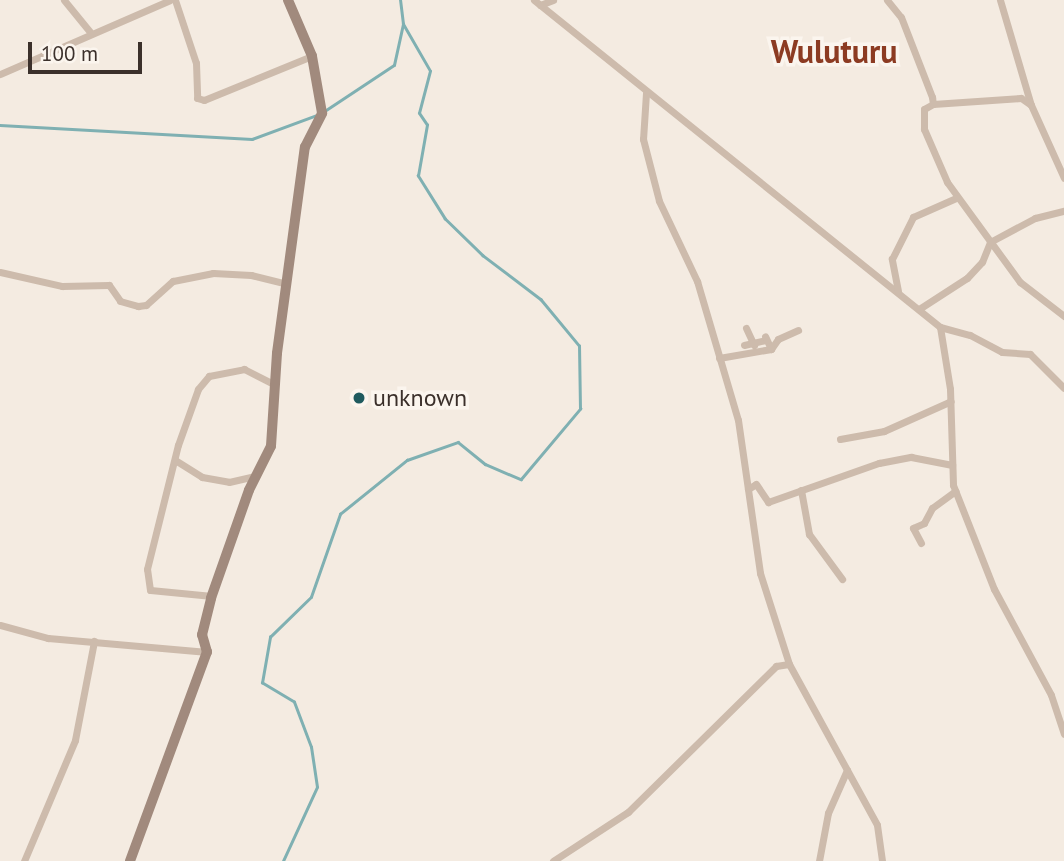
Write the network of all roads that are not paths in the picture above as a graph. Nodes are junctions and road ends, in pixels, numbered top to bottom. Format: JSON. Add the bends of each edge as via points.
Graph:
{"nodes":[{"id":1,"x":64,"y":0,"type":"edge"},
{"id":2,"x":173,"y":0,"type":"edge"},
{"id":3,"x":288,"y":0,"type":"edge"},
{"id":4,"x":553,"y":0,"type":"edge"},
{"id":5,"x":887,"y":0,"type":"edge"},
{"id":6,"x":1000,"y":0,"type":"edge"},
{"id":7,"x":537,"y":2,"type":"edge"},
{"id":8,"x":90,"y":32,"type":"junction"},
{"id":9,"x":312,"y":56,"type":"junction"},
{"id":10,"x":0,"y":74,"type":"edge"},
{"id":11,"x":646,"y":93,"type":"junction"},
{"id":12,"x":933,"y":104,"type":"junction"},
{"id":13,"x":1031,"y":105,"type":"junction"},
{"id":14,"x":1064,"y":178,"type":"edge"},
{"id":15,"x":956,"y":198,"type":"junction"},
{"id":16,"x":1064,"y":211,"type":"edge"},
{"id":17,"x":990,"y":242,"type":"junction"},
{"id":18,"x":0,"y":272,"type":"edge"},
{"id":19,"x":286,"y":284,"type":"junction"},
{"id":20,"x":898,"y":292,"type":"junction"},
{"id":21,"x":919,"y":309,"type":"junction"},
{"id":22,"x":1064,"y":316,"type":"edge"},
{"id":23,"x":940,"y":327,"type":"junction"},
{"id":24,"x":746,"y":328,"type":"dead end"},
{"id":25,"x":798,"y":330,"type":"dead end"},
{"id":26,"x":744,"y":345,"type":"dead end"},
{"id":27,"x":754,"y":345,"type":"junction"},
{"id":28,"x":771,"y":349,"type":"junction"},
{"id":29,"x":719,"y":358,"type":"junction"},
{"id":30,"x":275,"y":385,"type":"junction"},
{"id":31,"x":1064,"y":388,"type":"edge"},
{"id":32,"x":951,"y":401,"type":"junction"},
{"id":33,"x":841,"y":439,"type":"dead end"},
{"id":34,"x":175,"y":460,"type":"junction"},
{"id":35,"x":952,"y":465,"type":"junction"},
{"id":36,"x":256,"y":476,"type":"junction"},
{"id":37,"x":748,"y":489,"type":"junction"},
{"id":38,"x":801,"y":490,"type":"junction"},
{"id":39,"x":955,"y":491,"type":"junction"},
{"id":40,"x":920,"y":543,"type":"dead end"},
{"id":41,"x":842,"y":579,"type":"dead end"},
{"id":42,"x":212,"y":596,"type":"junction"},
{"id":43,"x":0,"y":625,"type":"edge"},
{"id":44,"x":94,"y":641,"type":"junction"},
{"id":45,"x":207,"y":652,"type":"junction"},
{"id":46,"x":789,"y":664,"type":"junction"},
{"id":47,"x":1064,"y":734,"type":"edge"},
{"id":48,"x":847,"y":770,"type":"junction"},
{"id":49,"x":24,"y":861,"type":"edge"},
{"id":50,"x":130,"y":861,"type":"edge"},
{"id":51,"x":553,"y":861,"type":"edge"},
{"id":52,"x":820,"y":861,"type":"edge"},
{"id":53,"x":882,"y":861,"type":"edge"}],
"edges":[{"from":1,"to":8,"type":"street"},
{"from":2,"to":8,"type":"street"},
{"from":2,"to":9,"type":"street","via":[[196,63],[197,98],[204,100]]},
{"from":3,"to":9,"type":"street"},
{"from":4,"to":7,"type":"street"},
{"from":5,"to":12,"type":"street","via":[[901,17]]},
{"from":6,"to":13,"type":"street"},
{"from":7,"to":11,"type":"street"},
{"from":8,"to":10,"type":"street"},
{"from":9,"to":19,"type":"street","via":[[322,113],[306,147]]},
{"from":11,"to":20,"type":"street"},
{"from":11,"to":29,"type":"street","via":[[643,139],[659,201],[697,281]]},
{"from":12,"to":13,"type":"street","via":[[1021,98]]},
{"from":12,"to":15,"type":"street","via":[[925,109],[924,130]]},
{"from":13,"to":14,"type":"street"},
{"from":15,"to":17,"type":"street"},
{"from":15,"to":20,"type":"street","via":[[913,217],[892,259]]},
{"from":16,"to":17,"type":"street","via":[[1035,218]]},
{"from":17,"to":21,"type":"street","via":[[982,262],[967,278]]},
{"from":17,"to":22,"type":"street","via":[[1020,282]]},
{"from":18,"to":19,"type":"street","via":[[62,286],[109,285],[120,301],[138,306],[146,305],[173,281],[213,273],[251,275]]},
{"from":19,"to":30,"type":"street"},
{"from":20,"to":21,"type":"street"},
{"from":21,"to":23,"type":"street"},
{"from":23,"to":31,"type":"street","via":[[970,335],[1002,352],[1030,354]]},
{"from":23,"to":32,"type":"street"},
{"from":24,"to":27,"type":"street"},
{"from":25,"to":28,"type":"street","via":[[778,339]]},
{"from":26,"to":27,"type":"street"},
{"from":27,"to":28,"type":"street","via":[[765,338]]},
{"from":28,"to":29,"type":"street"},
{"from":29,"to":37,"type":"street","via":[[738,420]]},
{"from":30,"to":34,"type":"street","via":[[244,369],[209,376],[198,389]]},
{"from":30,"to":36,"type":"street","via":[[271,446]]},
{"from":32,"to":33,"type":"street","via":[[884,431]]},
{"from":32,"to":35,"type":"street"},
{"from":34,"to":36,"type":"street","via":[[206,478],[229,482]]},
{"from":34,"to":42,"type":"street","via":[[147,569],[150,590]]},
{"from":35,"to":38,"type":"street","via":[[911,457],[858,469]]},
{"from":35,"to":39,"type":"street"},
{"from":36,"to":42,"type":"street"},
{"from":37,"to":38,"type":"street","via":[[756,484],[768,502]]},
{"from":37,"to":46,"type":"street","via":[[760,573]]},
{"from":38,"to":41,"type":"street","via":[[809,534]]},
{"from":39,"to":40,"type":"street","via":[[932,508],[924,523],[912,528]]},
{"from":39,"to":47,"type":"street","via":[[994,589],[1051,695]]},
{"from":42,"to":45,"type":"street","via":[[202,635]]},
{"from":43,"to":44,"type":"street","via":[[48,638]]},
{"from":44,"to":45,"type":"street"},
{"from":44,"to":49,"type":"street","via":[[75,740]]},
{"from":45,"to":50,"type":"street"},
{"from":46,"to":48,"type":"street"},
{"from":46,"to":51,"type":"street","via":[[776,666],[628,812]]},
{"from":48,"to":52,"type":"street","via":[[828,813]]},
{"from":48,"to":53,"type":"street","via":[[877,825]]}]}
